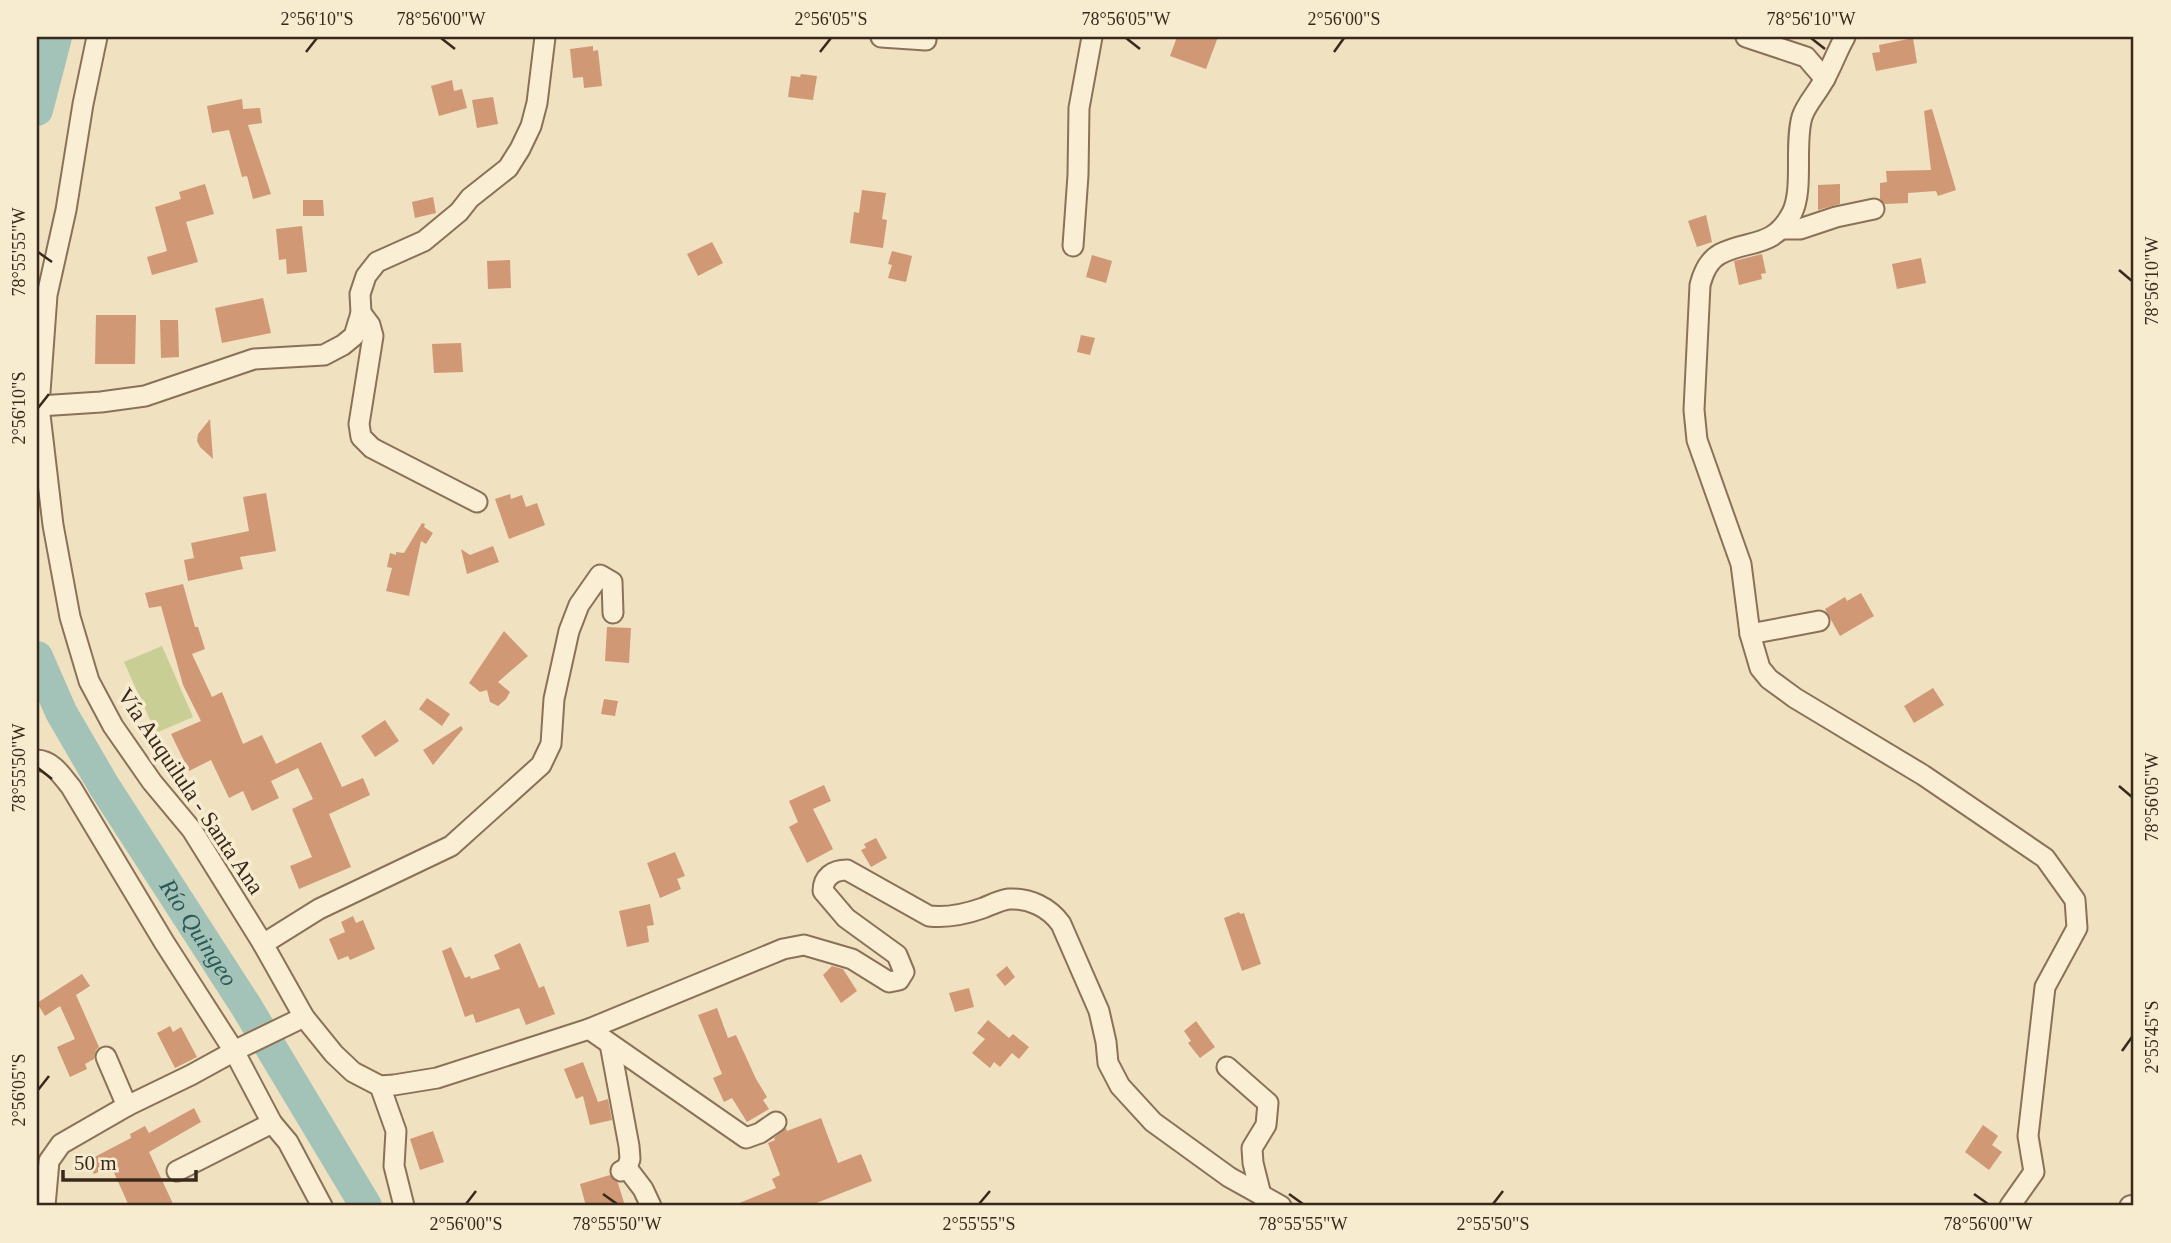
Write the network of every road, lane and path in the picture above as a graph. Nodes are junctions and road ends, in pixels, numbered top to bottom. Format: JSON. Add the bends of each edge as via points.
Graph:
{"nodes":[{"id":1,"x":97,"y":37,"type":"edge"},
{"id":2,"x":545,"y":37,"type":"edge"},
{"id":3,"x":881,"y":37,"type":"edge"},
{"id":4,"x":1091,"y":37,"type":"edge"},
{"id":5,"x":1746,"y":37,"type":"edge"},
{"id":6,"x":1845,"y":37,"type":"edge"},
{"id":7,"x":926,"y":40,"type":"dead end"},
{"id":8,"x":1825,"y":79,"type":"junction"},
{"id":9,"x":1874,"y":209,"type":"dead end"},
{"id":10,"x":1781,"y":229,"type":"junction"},
{"id":11,"x":1073,"y":246,"type":"dead end"},
{"id":12,"x":361,"y":313,"type":"junction"},
{"id":13,"x":39,"y":406,"type":"junction"},
{"id":14,"x":477,"y":502,"type":"dead end"},
{"id":15,"x":613,"y":613,"type":"dead end"},
{"id":16,"x":1819,"y":621,"type":"dead end"},
{"id":17,"x":1750,"y":634,"type":"junction"},
{"id":18,"x":37,"y":760,"type":"edge"},
{"id":19,"x":263,"y":944,"type":"junction"},
{"id":20,"x":296,"y":1021,"type":"junction"},
{"id":21,"x":589,"y":1029,"type":"junction"},
{"id":22,"x":610,"y":1044,"type":"junction"},
{"id":23,"x":238,"y":1049,"type":"junction"},
{"id":24,"x":106,"y":1057,"type":"dead end"},
{"id":25,"x":1227,"y":1067,"type":"dead end"},
{"id":26,"x":380,"y":1086,"type":"junction"},
{"id":27,"x":127,"y":1107,"type":"junction"},
{"id":28,"x":776,"y":1122,"type":"dead end"},
{"id":29,"x":272,"y":1123,"type":"junction"},
{"id":30,"x":177,"y":1171,"type":"dead end"},
{"id":31,"x":1261,"y":1195,"type":"junction"},
{"id":32,"x":45,"y":1206,"type":"edge"},
{"id":33,"x":322,"y":1206,"type":"edge"},
{"id":34,"x":404,"y":1206,"type":"edge"},
{"id":35,"x":651,"y":1206,"type":"edge"},
{"id":36,"x":1281,"y":1206,"type":"edge"},
{"id":37,"x":2010,"y":1206,"type":"edge"}],
"edges":[{"from":1,"to":13,"type":"street","name":"Vía Auquilula - Santa Ana","via":[[47,295]]},
{"from":2,"to":12,"type":"street","via":[[531,126],[508,168],[424,241],[377,262],[360,294]]},
{"from":3,"to":7,"type":"street"},
{"from":4,"to":11,"type":"street","via":[[1079,108]]},
{"from":5,"to":8,"type":"street","via":[[1806,57]]},
{"from":6,"to":8,"type":"street"},
{"from":8,"to":10,"type":"street","via":[[1802,116],[1796,195],[1793,211]]},
{"from":9,"to":10,"type":"street","via":[[1800,229]]},
{"from":10,"to":17,"type":"street","via":[[1765,241],[1718,255],[1703,271],[1700,285],[1694,410],[1697,440],[1741,564]]},
{"from":12,"to":13,"type":"street","via":[[354,336],[324,355],[254,359],[145,396]]},
{"from":12,"to":14,"type":"street","via":[[373,336],[359,424],[361,437],[372,448]]},
{"from":13,"to":19,"type":"street","name":"Vía Auquilula - Santa Ana","via":[[70,617],[89,681],[130,751],[192,830]]},
{"from":15,"to":19,"type":"street","via":[[612,582],[600,575],[579,605],[569,631],[554,699],[551,744],[541,765],[506,799],[451,846],[319,909]]},
{"from":16,"to":17,"type":"street"},
{"from":17,"to":37,"type":"street","via":[[1760,668],[1769,680],[1923,775],[2045,858],[2075,900],[2077,928],[2045,987],[2028,1136],[2034,1172]]},
{"from":18,"to":23,"type":"street","via":[[54,766],[71,787],[164,943]]},
{"from":19,"to":20,"type":"street","name":"Vía Auquilula - Santa Ana"},
{"from":20,"to":23,"type":"street"},
{"from":20,"to":26,"type":"street","name":"Vía Auquilula - Santa Ana","via":[[353,1072]]},
{"from":21,"to":22,"type":"street"},
{"from":21,"to":26,"type":"street","via":[[437,1078]]},
{"from":21,"to":31,"type":"street","via":[[783,949],[804,946],[852,959],[890,982],[899,980],[904,972],[897,955],[846,918],[823,891],[829,874],[839,870],[940,918],[1006,899],[1024,900],[1045,908],[1061,924],[1099,1011],[1108,1063],[1121,1086],[1153,1122]]},
{"from":22,"to":28,"type":"street","via":[[746,1138]]},
{"from":22,"to":35,"type":"street","via":[[629,1146],[630,1159],[624,1169],[643,1189]]},
{"from":23,"to":27,"type":"street"},
{"from":23,"to":29,"type":"street"},
{"from":24,"to":27,"type":"street"},
{"from":25,"to":31,"type":"street","via":[[1268,1102],[1266,1125],[1252,1148]]},
{"from":26,"to":34,"type":"street","via":[[396,1131],[394,1166]]},
{"from":27,"to":32,"type":"street","via":[[61,1144],[49,1161]]},
{"from":29,"to":30,"type":"street"},
{"from":29,"to":33,"type":"street","via":[[288,1142]]},
{"from":31,"to":36,"type":"street"}]}
